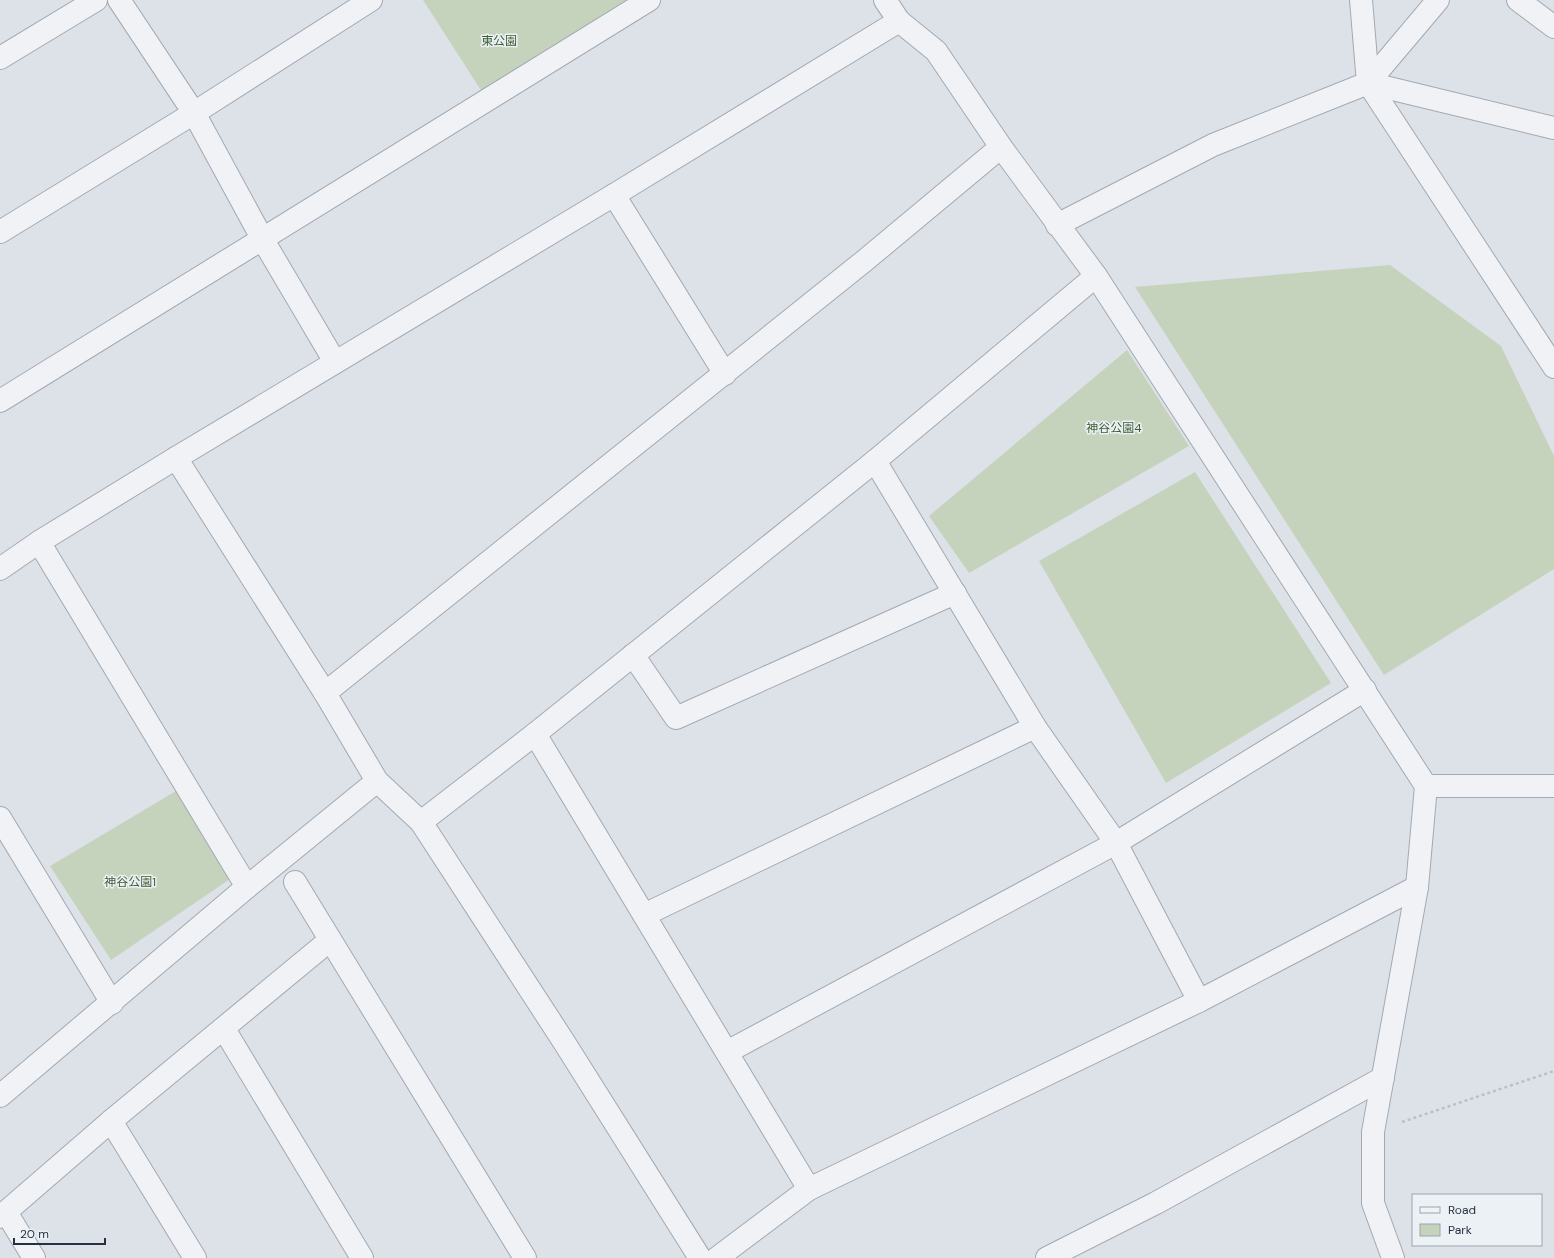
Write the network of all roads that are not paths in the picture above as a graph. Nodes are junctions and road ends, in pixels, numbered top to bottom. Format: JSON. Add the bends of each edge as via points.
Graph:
{"nodes":[{"id":1,"x":96,"y":0,"type":"edge"},
{"id":2,"x":119,"y":0,"type":"edge"},
{"id":3,"x":371,"y":0,"type":"edge"},
{"id":4,"x":649,"y":0,"type":"edge"},
{"id":5,"x":885,"y":0,"type":"edge"},
{"id":6,"x":1361,"y":0,"type":"edge"},
{"id":7,"x":1438,"y":0,"type":"edge"},
{"id":8,"x":1518,"y":0,"type":"edge"},
{"id":9,"x":899,"y":21,"type":"junction"},
{"id":10,"x":1554,"y":27,"type":"edge"},
{"id":11,"x":0,"y":58,"type":"edge"},
{"id":12,"x":1368,"y":83,"type":"junction"},
{"id":13,"x":194,"y":112,"type":"junction"},
{"id":14,"x":1554,"y":128,"type":"edge"},
{"id":15,"x":1000,"y":147,"type":"junction"},
{"id":16,"x":614,"y":195,"type":"junction"},
{"id":17,"x":1057,"y":225,"type":"junction"},
{"id":18,"x":0,"y":232,"type":"edge"},
{"id":19,"x":263,"y":240,"type":"junction"},
{"id":20,"x":1096,"y":276,"type":"junction"},
{"id":21,"x":335,"y":362,"type":"junction"},
{"id":22,"x":1554,"y":367,"type":"edge"},
{"id":23,"x":725,"y":374,"type":"junction"},
{"id":24,"x":0,"y":401,"type":"edge"},
{"id":25,"x":176,"y":458,"type":"junction"},
{"id":26,"x":875,"y":461,"type":"junction"},
{"id":27,"x":40,"y":542,"type":"junction"},
{"id":28,"x":0,"y":569,"type":"edge"},
{"id":29,"x":954,"y":593,"type":"junction"},
{"id":30,"x":633,"y":655,"type":"junction"},
{"id":31,"x":1365,"y":690,"type":"junction"},
{"id":32,"x":325,"y":693,"type":"junction"},
{"id":33,"x":1035,"y":727,"type":"junction"},
{"id":34,"x":535,"y":734,"type":"junction"},
{"id":35,"x":377,"y":781,"type":"junction"},
{"id":36,"x":1426,"y":786,"type":"junction"},
{"id":37,"x":1554,"y":786,"type":"edge"},
{"id":38,"x":0,"y":818,"type":"edge"},
{"id":39,"x":421,"y":822,"type":"junction"},
{"id":40,"x":1116,"y":843,"type":"junction"},
{"id":41,"x":295,"y":882,"type":"dead end"},
{"id":42,"x":247,"y":887,"type":"junction"},
{"id":43,"x":1417,"y":888,"type":"junction"},
{"id":44,"x":644,"y":915,"type":"junction"},
{"id":45,"x":330,"y":940,"type":"junction"},
{"id":46,"x":1199,"y":1001,"type":"junction"},
{"id":47,"x":112,"y":1003,"type":"junction"},
{"id":48,"x":224,"y":1029,"type":"junction"},
{"id":49,"x":727,"y":1052,"type":"junction"},
{"id":50,"x":1383,"y":1078,"type":"junction"},
{"id":51,"x":0,"y":1096,"type":"edge"},
{"id":52,"x":112,"y":1121,"type":"junction"},
{"id":53,"x":809,"y":1189,"type":"junction"},
{"id":54,"x":3,"y":1215,"type":"edge"},
{"id":55,"x":34,"y":1258,"type":"edge"},
{"id":56,"x":195,"y":1258,"type":"edge"},
{"id":57,"x":362,"y":1258,"type":"edge"},
{"id":58,"x":525,"y":1258,"type":"edge"},
{"id":59,"x":700,"y":1258,"type":"edge"},
{"id":60,"x":717,"y":1258,"type":"edge"},
{"id":61,"x":1047,"y":1258,"type":"edge"},
{"id":62,"x":1393,"y":1258,"type":"edge"}],
"edges":[{"from":1,"to":11,"type":"street"},
{"from":2,"to":13,"type":"street"},
{"from":3,"to":13,"type":"street"},
{"from":4,"to":19,"type":"street"},
{"from":5,"to":9,"type":"street"},
{"from":6,"to":12,"type":"street"},
{"from":7,"to":12,"type":"street"},
{"from":8,"to":10,"type":"street"},
{"from":9,"to":15,"type":"street","via":[[936,51]]},
{"from":9,"to":16,"type":"street"},
{"from":12,"to":14,"type":"street"},
{"from":12,"to":17,"type":"street","via":[[1213,145]]},
{"from":12,"to":22,"type":"street"},
{"from":13,"to":18,"type":"street"},
{"from":13,"to":19,"type":"street"},
{"from":15,"to":17,"type":"street"},
{"from":15,"to":23,"type":"street"},
{"from":16,"to":21,"type":"street"},
{"from":16,"to":23,"type":"street"},
{"from":17,"to":20,"type":"street"},
{"from":19,"to":21,"type":"street"},
{"from":19,"to":24,"type":"street"},
{"from":20,"to":26,"type":"street"},
{"from":20,"to":31,"type":"street"},
{"from":21,"to":25,"type":"street"},
{"from":23,"to":32,"type":"street"},
{"from":25,"to":27,"type":"street"},
{"from":25,"to":32,"type":"street"},
{"from":26,"to":29,"type":"street"},
{"from":26,"to":30,"type":"street"},
{"from":27,"to":28,"type":"street"},
{"from":27,"to":42,"type":"street"},
{"from":29,"to":30,"type":"street","via":[[676,718]]},
{"from":29,"to":33,"type":"street"},
{"from":30,"to":34,"type":"street"},
{"from":31,"to":36,"type":"street"},
{"from":31,"to":40,"type":"street"},
{"from":32,"to":35,"type":"street"},
{"from":33,"to":40,"type":"street"},
{"from":33,"to":44,"type":"street"},
{"from":34,"to":39,"type":"street"},
{"from":34,"to":44,"type":"street"},
{"from":35,"to":39,"type":"street"},
{"from":35,"to":42,"type":"street"},
{"from":36,"to":37,"type":"street"},
{"from":36,"to":43,"type":"street"},
{"from":38,"to":47,"type":"street"},
{"from":39,"to":59,"type":"street"},
{"from":40,"to":46,"type":"street"},
{"from":40,"to":49,"type":"street"},
{"from":41,"to":45,"type":"street"},
{"from":42,"to":47,"type":"street"},
{"from":43,"to":46,"type":"street"},
{"from":43,"to":50,"type":"street"},
{"from":44,"to":49,"type":"street"},
{"from":45,"to":48,"type":"street"},
{"from":45,"to":58,"type":"street"},
{"from":46,"to":53,"type":"street"},
{"from":47,"to":51,"type":"street"},
{"from":48,"to":52,"type":"street"},
{"from":48,"to":57,"type":"street"},
{"from":49,"to":53,"type":"street"},
{"from":50,"to":61,"type":"street","via":[[1156,1203]]},
{"from":50,"to":62,"type":"street","via":[[1373,1132],[1373,1203]]},
{"from":52,"to":54,"type":"street"},
{"from":52,"to":56,"type":"street"},
{"from":53,"to":60,"type":"street"},
{"from":54,"to":55,"type":"street"}]}
